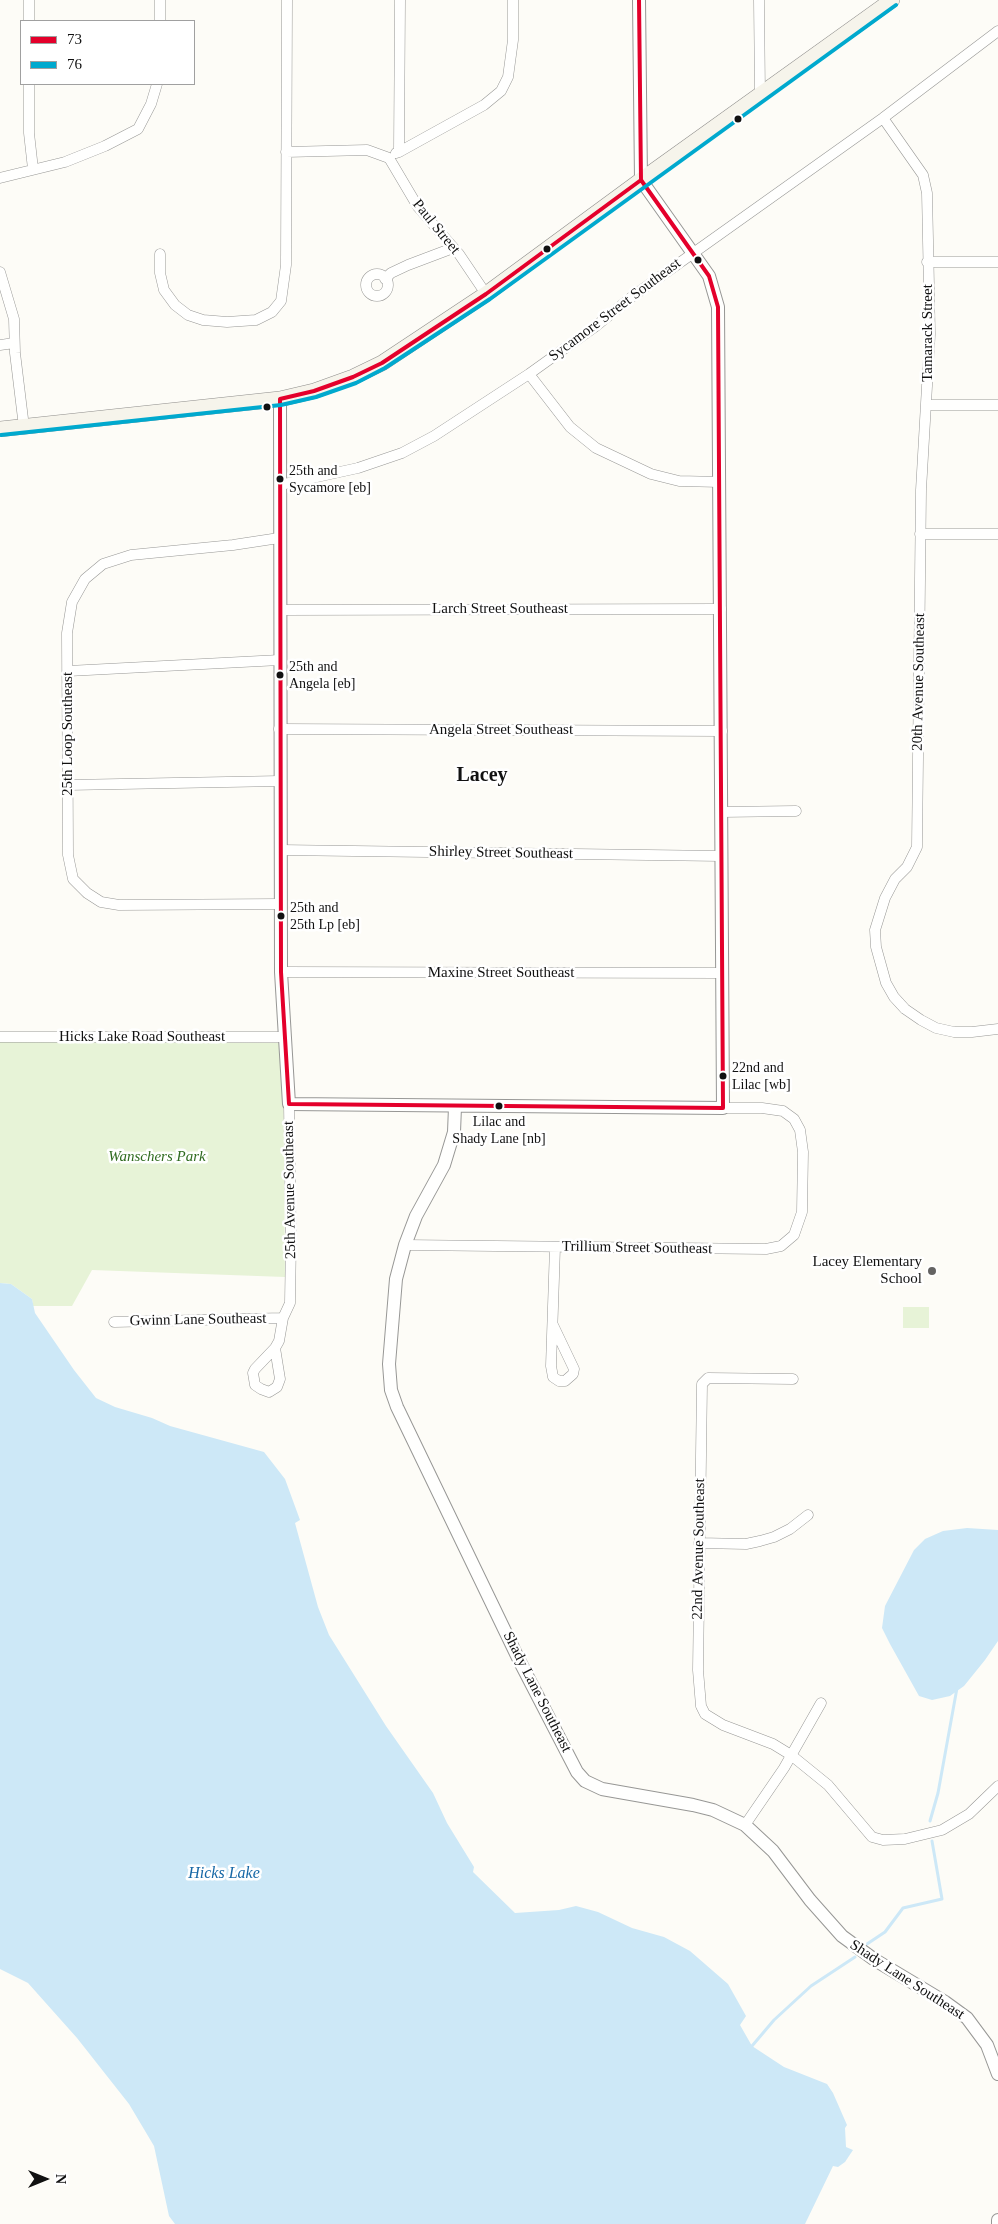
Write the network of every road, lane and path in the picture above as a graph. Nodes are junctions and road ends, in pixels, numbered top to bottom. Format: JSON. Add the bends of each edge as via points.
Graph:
{"nodes":[{"id":1,"x":29,"y":0,"type":"edge"},
{"id":2,"x":160,"y":0,"type":"edge"},
{"id":3,"x":287,"y":0,"type":"edge"},
{"id":4,"x":400,"y":0,"type":"edge"},
{"id":5,"x":513,"y":0,"type":"edge"},
{"id":6,"x":639,"y":0,"type":"edge"},
{"id":7,"x":759,"y":0,"type":"edge"},
{"id":8,"x":892,"y":0,"type":"edge"},
{"id":9,"x":29,"y":20,"type":"edge"},
{"id":10,"x":160,"y":20,"type":"edge"},
{"id":11,"x":998,"y":31,"type":"edge"},
{"id":12,"x":29,"y":85,"type":"edge"},
{"id":13,"x":157,"y":85,"type":"edge"},
{"id":14,"x":760,"y":94,"type":"junction"},
{"id":15,"x":883,"y":118,"type":"junction"},
{"id":16,"x":286,"y":152,"type":"junction"},
{"id":17,"x":399,"y":152,"type":"junction"},
{"id":18,"x":389,"y":158,"type":"junction"},
{"id":19,"x":33,"y":169,"type":"junction"},
{"id":20,"x":0,"y":178,"type":"edge"},
{"id":21,"x":640,"y":180,"type":"junction"},
{"id":22,"x":454,"y":248,"type":"junction"},
{"id":23,"x":693,"y":253,"type":"junction"},
{"id":24,"x":160,"y":254,"type":"dead end"},
{"id":25,"x":928,"y":262,"type":"junction"},
{"id":26,"x":998,"y":262,"type":"edge"},
{"id":27,"x":0,"y":272,"type":"edge"},
{"id":28,"x":385,"y":279,"type":"dead end"},
{"id":29,"x":486,"y":294,"type":"junction"},
{"id":30,"x":14,"y":343,"type":"junction"},
{"id":31,"x":0,"y":345,"type":"edge"},
{"id":32,"x":529,"y":374,"type":"junction"},
{"id":33,"x":280,"y":399,"type":"junction"},
{"id":34,"x":926,"y":404,"type":"junction"},
{"id":35,"x":998,"y":405,"type":"edge"},
{"id":36,"x":24,"y":426,"type":"junction"},
{"id":37,"x":0,"y":429,"type":"edge"},
{"id":38,"x":720,"y":482,"type":"junction"},
{"id":39,"x":280,"y":485,"type":"junction"},
{"id":40,"x":920,"y":534,"type":"junction"},
{"id":41,"x":998,"y":534,"type":"edge"},
{"id":42,"x":279,"y":538,"type":"junction"},
{"id":43,"x":721,"y":609,"type":"junction"},
{"id":44,"x":280,"y":610,"type":"junction"},
{"id":45,"x":280,"y":660,"type":"junction"},
{"id":46,"x":68,"y":671,"type":"junction"},
{"id":47,"x":279,"y":729,"type":"junction"},
{"id":48,"x":722,"y":731,"type":"junction"},
{"id":49,"x":280,"y":781,"type":"junction"},
{"id":50,"x":68,"y":786,"type":"junction"},
{"id":51,"x":796,"y":811,"type":"dead end"},
{"id":52,"x":721,"y":812,"type":"junction"},
{"id":53,"x":280,"y":850,"type":"junction"},
{"id":54,"x":721,"y":856,"type":"junction"},
{"id":55,"x":281,"y":904,"type":"junction"},
{"id":56,"x":281,"y":972,"type":"junction"},
{"id":57,"x":722,"y":973,"type":"junction"},
{"id":58,"x":998,"y":1029,"type":"edge"},
{"id":59,"x":0,"y":1037,"type":"edge"},
{"id":60,"x":284,"y":1037,"type":"junction"},
{"id":61,"x":288,"y":1104,"type":"junction"},
{"id":62,"x":455,"y":1106,"type":"junction"},
{"id":63,"x":723,"y":1108,"type":"junction"},
{"id":64,"x":404,"y":1246,"type":"junction"},
{"id":65,"x":555,"y":1247,"type":"junction"},
{"id":66,"x":283,"y":1318,"type":"junction"},
{"id":67,"x":114,"y":1322,"type":"dead end"},
{"id":68,"x":553,"y":1325,"type":"junction"},
{"id":69,"x":275,"y":1348,"type":"dead end"},
{"id":70,"x":793,"y":1379,"type":"dead end"},
{"id":71,"x":808,"y":1515,"type":"dead end"},
{"id":72,"x":699,"y":1543,"type":"junction"},
{"id":73,"x":821,"y":1703,"type":"dead end"},
{"id":74,"x":791,"y":1755,"type":"junction"},
{"id":75,"x":998,"y":1786,"type":"edge"},
{"id":76,"x":745,"y":1825,"type":"junction"},
{"id":77,"x":998,"y":2074,"type":"edge"}],
"edges":[{"from":1,"to":9,"type":"street"},
{"from":2,"to":10,"type":"street"},
{"from":3,"to":16,"type":"street"},
{"from":4,"to":17,"type":"street"},
{"from":5,"to":17,"type":"street","via":[[513,40],[508,77],[501,91],[484,105]]},
{"from":6,"to":21,"type":"street"},
{"from":7,"to":14,"type":"street"},
{"from":8,"to":14,"type":"main road"},
{"from":11,"to":15,"type":"street","name":"Sycamore Street Southeast"},
{"from":12,"to":19,"type":"street"},
{"from":13,"to":19,"type":"street","via":[[138,129],[65,162]]},
{"from":14,"to":21,"type":"main road"},
{"from":15,"to":23,"type":"street","name":"Sycamore Street Southeast"},
{"from":15,"to":25,"type":"street","name":"Tamarack Street","via":[[923,175],[927,193]]},
{"from":16,"to":18,"type":"street","via":[[367,150]]},
{"from":16,"to":24,"type":"street","via":[[284,288],[281,301],[272,312],[256,320],[227,322],[188,315],[164,290]]},
{"from":17,"to":18,"type":"street"},
{"from":18,"to":22,"type":"street","name":"Paul Street","via":[[418,207]]},
{"from":19,"to":20,"type":"street"},
{"from":21,"to":23,"type":"street"},
{"from":21,"to":29,"type":"main road"},
{"from":22,"to":28,"type":"street","via":[[408,265]]},
{"from":22,"to":29,"type":"street","name":"Paul Street"},
{"from":23,"to":32,"type":"street","name":"Sycamore Street Southeast"},
{"from":23,"to":38,"type":"street","via":[[709,276],[718,307]]},
{"from":25,"to":26,"type":"street"},
{"from":25,"to":34,"type":"street","name":"Tamarack Street","via":[[930,334]]},
{"from":27,"to":30,"type":"street","via":[[14,319]]},
{"from":29,"to":33,"type":"main road","via":[[382,364],[314,391]]},
{"from":30,"to":31,"type":"street"},
{"from":30,"to":36,"type":"street"},
{"from":32,"to":38,"type":"street","via":[[570,427],[596,448],[651,474],[679,481]]},
{"from":32,"to":39,"type":"street","name":"Sycamore Street Southeast","via":[[402,453],[339,473]]},
{"from":33,"to":36,"type":"main road"},
{"from":33,"to":39,"type":"street","name":"25th Avenue Southeast"},
{"from":34,"to":35,"type":"street"},
{"from":34,"to":40,"type":"street","name":"20th Avenue Southeast"},
{"from":36,"to":37,"type":"main road"},
{"from":38,"to":43,"type":"street"},
{"from":39,"to":42,"type":"street","name":"25th Avenue Southeast"},
{"from":40,"to":41,"type":"street"},
{"from":40,"to":58,"type":"street","name":"20th Avenue Southeast","via":[[918,847],[885,898],[876,930],[876,947],[890,990],[906,1009],[921,1020],[954,1032]]},
{"from":42,"to":44,"type":"street","name":"25th Avenue Southeast"},
{"from":42,"to":46,"type":"street","name":"25th Loop Southeast","via":[[131,555],[103,564],[85,579],[72,602],[67,633]]},
{"from":43,"to":44,"type":"street","name":"Larch Street Southeast"},
{"from":43,"to":48,"type":"street"},
{"from":44,"to":45,"type":"street","name":"25th Avenue Southeast"},
{"from":45,"to":46,"type":"street"},
{"from":45,"to":47,"type":"street","name":"25th Avenue Southeast"},
{"from":46,"to":50,"type":"street","name":"25th Loop Southeast"},
{"from":47,"to":48,"type":"street","name":"Angela Street Southeast"},
{"from":47,"to":49,"type":"street","name":"25th Avenue Southeast"},
{"from":48,"to":52,"type":"street"},
{"from":49,"to":50,"type":"street"},
{"from":49,"to":53,"type":"street","name":"25th Avenue Southeast"},
{"from":50,"to":55,"type":"street","name":"25th Loop Southeast","via":[[68,855],[73,879],[101,902],[119,905]]},
{"from":51,"to":52,"type":"street"},
{"from":52,"to":54,"type":"street"},
{"from":53,"to":54,"type":"street","name":"Shirley Street Southeast"},
{"from":53,"to":55,"type":"street","name":"25th Avenue Southeast"},
{"from":54,"to":57,"type":"street"},
{"from":55,"to":56,"type":"street","name":"25th Avenue Southeast"},
{"from":56,"to":57,"type":"street","name":"Maxine Street Southeast"},
{"from":56,"to":60,"type":"street","name":"25th Avenue Southeast"},
{"from":57,"to":63,"type":"street"},
{"from":59,"to":60,"type":"street","name":"Hicks Lake Road Southeast"},
{"from":60,"to":61,"type":"street","name":"25th Avenue Southeast"},
{"from":61,"to":62,"type":"street"},
{"from":61,"to":66,"type":"street","name":"25th Avenue Southeast","via":[[290,1303]]},
{"from":62,"to":63,"type":"street"},
{"from":62,"to":64,"type":"street","name":"Shady Lane Southeast","via":[[454,1132],[444,1165],[416,1216]]},
{"from":63,"to":65,"type":"street","name":"Trillium Street Southeast","via":[[783,1111],[794,1119],[800,1130],[803,1165],[800,1221],[792,1238],[776,1248]]},
{"from":64,"to":65,"type":"street","name":"Trillium Street Southeast"},
{"from":64,"to":76,"type":"street","name":"Shady Lane Southeast","via":[[391,1322],[389,1370],[395,1403],[577,1772],[585,1781],[602,1788],[706,1808]]},
{"from":65,"to":68,"type":"street"},
{"from":66,"to":67,"type":"street","name":"Gwinn Lane Southeast"},
{"from":66,"to":69,"type":"street","name":"25th Avenue Southeast"},
{"from":68,"to":68,"type":"street","via":[[553,1377],[565,1381],[574,1369]]},
{"from":70,"to":72,"type":"street","name":"22nd Avenue Southeast","via":[[708,1378],[702,1384]]},
{"from":71,"to":72,"type":"street","via":[[774,1538],[746,1544]]},
{"from":72,"to":74,"type":"street","name":"22nd Avenue Southeast","via":[[698,1680],[699,1698],[705,1714]]},
{"from":73,"to":74,"type":"street"},
{"from":74,"to":75,"type":"street","via":[[828,1785],[872,1837],[883,1840],[942,1830],[970,1814]]},
{"from":74,"to":76,"type":"street"},
{"from":76,"to":77,"type":"street","name":"Shady Lane Southeast","via":[[773,1851],[842,1936],[967,2018],[987,2045]]}]}
